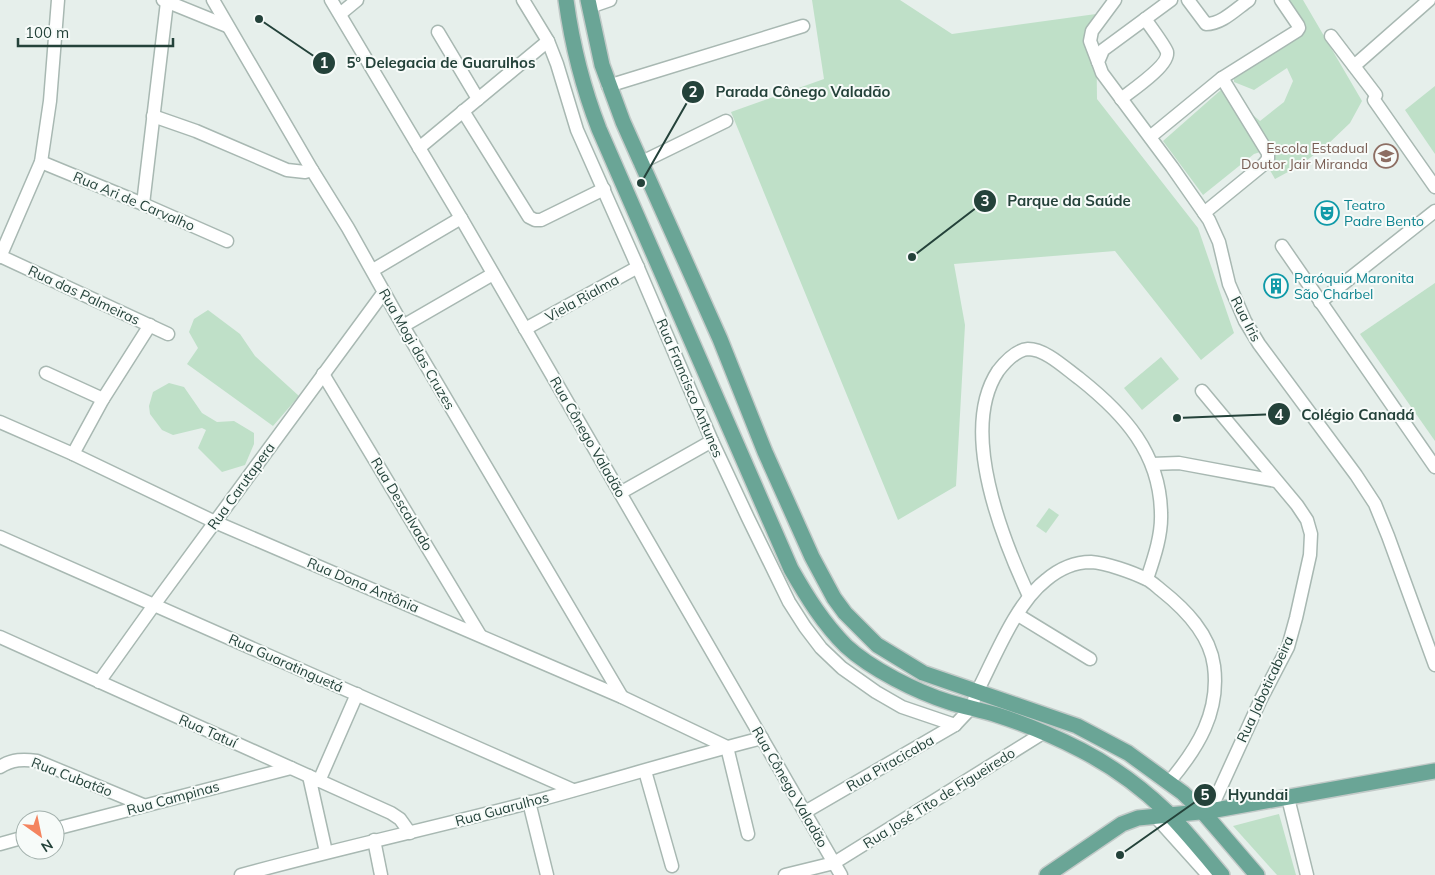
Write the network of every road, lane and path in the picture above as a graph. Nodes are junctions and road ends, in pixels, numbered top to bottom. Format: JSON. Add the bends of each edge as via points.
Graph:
{"nodes":[{"id":1,"x":58,"y":0,"type":"edge"},
{"id":2,"x":212,"y":0,"type":"edge"},
{"id":3,"x":331,"y":0,"type":"edge"},
{"id":4,"x":357,"y":0,"type":"edge"},
{"id":5,"x":523,"y":0,"type":"edge"},
{"id":6,"x":566,"y":0,"type":"edge"},
{"id":7,"x":610,"y":0,"type":"edge"},
{"id":8,"x":1115,"y":0,"type":"edge"},
{"id":9,"x":1171,"y":0,"type":"edge"},
{"id":10,"x":1188,"y":0,"type":"edge"},
{"id":11,"x":1249,"y":0,"type":"edge"},
{"id":12,"x":1281,"y":0,"type":"edge"},
{"id":13,"x":1429,"y":0,"type":"edge"},
{"id":14,"x":165,"y":1,"type":"edge"},
{"id":15,"x":589,"y":3,"type":"edge"},
{"id":16,"x":340,"y":14,"type":"junction"},
{"id":17,"x":1145,"y":19,"type":"junction"},
{"id":18,"x":227,"y":26,"type":"junction"},
{"id":19,"x":803,"y":26,"type":"dead end"},
{"id":20,"x":438,"y":32,"type":"dead end"},
{"id":21,"x":1331,"y":36,"type":"dead end"},
{"id":22,"x":548,"y":41,"type":"junction"},
{"id":23,"x":1098,"y":62,"type":"junction"},
{"id":24,"x":1354,"y":66,"type":"junction"},
{"id":25,"x":1222,"y":78,"type":"junction"},
{"id":26,"x":608,"y":86,"type":"junction"},
{"id":27,"x":478,"y":99,"type":"junction"},
{"id":28,"x":1122,"y":99,"type":"junction"},
{"id":29,"x":464,"y":111,"type":"junction"},
{"id":30,"x":153,"y":116,"type":"junction"},
{"id":31,"x":726,"y":121,"type":"dead end"},
{"id":32,"x":1150,"y":137,"type":"junction"},
{"id":33,"x":419,"y":148,"type":"junction"},
{"id":34,"x":42,"y":162,"type":"junction"},
{"id":35,"x":640,"y":163,"type":"junction"},
{"id":36,"x":312,"y":170,"type":"junction"},
{"id":37,"x":1435,"y":187,"type":"edge"},
{"id":38,"x":604,"y":189,"type":"junction"},
{"id":39,"x":143,"y":204,"type":"junction"},
{"id":40,"x":1435,"y":211,"type":"edge"},
{"id":41,"x":1204,"y":213,"type":"junction"},
{"id":42,"x":461,"y":218,"type":"junction"},
{"id":43,"x":227,"y":241,"type":"dead end"},
{"id":44,"x":1282,"y":246,"type":"dead end"},
{"id":45,"x":680,"y":252,"type":"junction"},
{"id":46,"x":0,"y":256,"type":"edge"},
{"id":47,"x":657,"y":262,"type":"junction"},
{"id":48,"x":638,"y":268,"type":"junction"},
{"id":49,"x":373,"y":270,"type":"junction"},
{"id":50,"x":493,"y":274,"type":"junction"},
{"id":51,"x":384,"y":292,"type":"junction"},
{"id":52,"x":1320,"y":302,"type":"junction"},
{"id":53,"x":150,"y":325,"type":"junction"},
{"id":54,"x":403,"y":326,"type":"junction"},
{"id":55,"x":525,"y":329,"type":"junction"},
{"id":56,"x":168,"y":334,"type":"dead end"},
{"id":57,"x":46,"y":374,"type":"dead end"},
{"id":58,"x":323,"y":374,"type":"junction"},
{"id":59,"x":1202,"y":391,"type":"dead end"},
{"id":60,"x":103,"y":399,"type":"junction"},
{"id":61,"x":0,"y":422,"type":"edge"},
{"id":62,"x":712,"y":441,"type":"junction"},
{"id":63,"x":74,"y":454,"type":"junction"},
{"id":64,"x":1152,"y":464,"type":"junction"},
{"id":65,"x":1435,"y":466,"type":"edge"},
{"id":66,"x":1276,"y":481,"type":"junction"},
{"id":67,"x":620,"y":493,"type":"junction"},
{"id":68,"x":215,"y":522,"type":"junction"},
{"id":69,"x":0,"y":537,"type":"edge"},
{"id":70,"x":1147,"y":579,"type":"junction"},
{"id":71,"x":1029,"y":596,"type":"junction"},
{"id":72,"x":154,"y":605,"type":"junction"},
{"id":73,"x":1018,"y":615,"type":"junction"},
{"id":74,"x":480,"y":635,"type":"junction"},
{"id":75,"x":0,"y":638,"type":"edge"},
{"id":76,"x":1090,"y":659,"type":"dead end"},
{"id":77,"x":1435,"y":665,"type":"edge"},
{"id":78,"x":100,"y":682,"type":"junction"},
{"id":79,"x":977,"y":692,"type":"junction"},
{"id":80,"x":357,"y":694,"type":"junction"},
{"id":81,"x":622,"y":697,"type":"junction"},
{"id":82,"x":970,"y":708,"type":"junction"},
{"id":83,"x":931,"y":717,"type":"junction"},
{"id":84,"x":955,"y":725,"type":"junction"},
{"id":85,"x":1043,"y":733,"type":"junction"},
{"id":86,"x":938,"y":735,"type":"junction"},
{"id":87,"x":762,"y":738,"type":"junction"},
{"id":88,"x":727,"y":747,"type":"junction"},
{"id":89,"x":0,"y":766,"type":"edge"},
{"id":90,"x":291,"y":768,"type":"junction"},
{"id":91,"x":645,"y":771,"type":"junction"},
{"id":92,"x":1435,"y":772,"type":"edge"},
{"id":93,"x":314,"y":779,"type":"junction"},
{"id":94,"x":1169,"y":782,"type":"junction"},
{"id":95,"x":572,"y":790,"type":"junction"},
{"id":96,"x":1288,"y":798,"type":"junction"},
{"id":97,"x":529,"y":802,"type":"junction"},
{"id":98,"x":144,"y":805,"type":"junction"},
{"id":99,"x":1206,"y":811,"type":"junction"},
{"id":100,"x":805,"y":812,"type":"junction"},
{"id":101,"x":1161,"y":814,"type":"junction"},
{"id":102,"x":65,"y":826,"type":"edge"},
{"id":103,"x":410,"y":833,"type":"junction"},
{"id":104,"x":748,"y":834,"type":"dead end"},
{"id":105,"x":15,"y":840,"type":"edge"},
{"id":106,"x":374,"y":840,"type":"junction"},
{"id":107,"x":0,"y":844,"type":"edge"},
{"id":108,"x":326,"y":852,"type":"junction"},
{"id":109,"x":834,"y":863,"type":"junction"},
{"id":110,"x":672,"y":866,"type":"dead end"},
{"id":111,"x":1201,"y":873,"type":"edge"},
{"id":112,"x":240,"y":875,"type":"edge"},
{"id":113,"x":381,"y":875,"type":"edge"},
{"id":114,"x":547,"y":875,"type":"edge"},
{"id":115,"x":785,"y":875,"type":"edge"},
{"id":116,"x":841,"y":875,"type":"edge"},
{"id":117,"x":1047,"y":875,"type":"edge"},
{"id":118,"x":1222,"y":875,"type":"edge"},
{"id":119,"x":1257,"y":875,"type":"edge"},
{"id":120,"x":1307,"y":875,"type":"edge"}],
"edges":[{"from":1,"to":34,"type":"street"},
{"from":2,"to":18,"type":"street","name":"Rua Mogi das Cruzes"},
{"from":3,"to":16,"type":"street","name":"Rua Cônego Valadão"},
{"from":4,"to":16,"type":"street"},
{"from":5,"to":22,"type":"street","name":"Rua Francisco Antunes"},
{"from":6,"to":47,"type":"main road","via":[[589,103]]},
{"from":7,"to":15,"type":"street"},
{"from":8,"to":23,"type":"street","name":"Rua Iris","via":[[1092,31],[1090,41]]},
{"from":9,"to":17,"type":"street"},
{"from":10,"to":11,"type":"street","via":[[1206,24],[1219,22]]},
{"from":12,"to":25,"type":"street","via":[[1298,25],[1297,31]]},
{"from":13,"to":24,"type":"street"},
{"from":14,"to":18,"type":"street"},
{"from":14,"to":30,"type":"street"},
{"from":15,"to":26,"type":"main road"},
{"from":16,"to":33,"type":"street","name":"Rua Cônego Valadão"},
{"from":17,"to":23,"type":"street","via":[[1103,50]]},
{"from":17,"to":28,"type":"street","via":[[1167,52],[1166,60]]},
{"from":18,"to":36,"type":"street","name":"Rua Mogi das Cruzes"},
{"from":19,"to":26,"type":"street"},
{"from":20,"to":27,"type":"street"},
{"from":21,"to":24,"type":"street"},
{"from":22,"to":27,"type":"street"},
{"from":22,"to":38,"type":"street","name":"Rua Francisco Antunes","via":[[577,130]]},
{"from":23,"to":28,"type":"street","name":"Rua Iris","via":[[1102,73]]},
{"from":24,"to":37,"type":"street"},
{"from":25,"to":32,"type":"street"},
{"from":25,"to":41,"type":"street","via":[[1268,158]]},
{"from":26,"to":35,"type":"main road"},
{"from":27,"to":29,"type":"street"},
{"from":28,"to":32,"type":"street","name":"Rua Iris"},
{"from":29,"to":33,"type":"street"},
{"from":29,"to":38,"type":"street","via":[[526,214],[535,220],[542,220]]},
{"from":30,"to":36,"type":"street","via":[[287,170]]},
{"from":30,"to":39,"type":"street"},
{"from":31,"to":35,"type":"street"},
{"from":32,"to":41,"type":"street","name":"Rua Iris"},
{"from":33,"to":42,"type":"street","name":"Rua Cônego Valadão"},
{"from":34,"to":39,"type":"street","name":"Rua Ari de Carvalho"},
{"from":34,"to":46,"type":"street"},
{"from":35,"to":45,"type":"main road"},
{"from":36,"to":49,"type":"street","name":"Rua Mogi das Cruzes"},
{"from":38,"to":48,"type":"street","name":"Rua Francisco Antunes"},
{"from":39,"to":43,"type":"street","name":"Rua Ari de Carvalho"},
{"from":40,"to":52,"type":"street"},
{"from":41,"to":77,"type":"street","name":"Rua Iris","via":[[1219,242],[1229,284],[1245,321],[1375,504]]},
{"from":42,"to":49,"type":"street"},
{"from":42,"to":50,"type":"street","name":"Rua Cônego Valadão"},
{"from":44,"to":52,"type":"street"},
{"from":45,"to":47,"type":"main road"},
{"from":45,"to":79,"type":"main road","via":[[720,339],[765,452],[834,598],[878,645],[923,673]]},
{"from":46,"to":53,"type":"street","name":"Rua das Palmeiras"},
{"from":47,"to":82,"type":"main road","via":[[791,569],[810,603],[847,647],[867,663],[930,695]]},
{"from":48,"to":55,"type":"street","name":"Viela Rialma"},
{"from":48,"to":62,"type":"street","name":"Rua Francisco Antunes"},
{"from":49,"to":51,"type":"street","name":"Rua Mogi das Cruzes"},
{"from":50,"to":54,"type":"street"},
{"from":50,"to":55,"type":"street","name":"Rua Cônego Valadão"},
{"from":51,"to":54,"type":"street","name":"Rua Mogi das Cruzes"},
{"from":51,"to":58,"type":"street","name":"Rua Carutapera"},
{"from":52,"to":65,"type":"street"},
{"from":53,"to":56,"type":"street","name":"Rua das Palmeiras"},
{"from":53,"to":60,"type":"street"},
{"from":54,"to":81,"type":"street","name":"Rua Mogi das Cruzes"},
{"from":55,"to":67,"type":"street","name":"Rua Cônego Valadão"},
{"from":57,"to":60,"type":"street"},
{"from":58,"to":68,"type":"street","name":"Rua Carutapera"},
{"from":58,"to":74,"type":"street","name":"Rua Descalvado"},
{"from":59,"to":66,"type":"street","name":"Rua Jaboticabeira"},
{"from":60,"to":63,"type":"street"},
{"from":61,"to":63,"type":"street","name":"Rua Dona Antônia"},
{"from":62,"to":67,"type":"street"},
{"from":62,"to":83,"type":"street","name":"Rua Francisco Antunes","via":[[779,582],[820,648],[876,692],[902,707]]},
{"from":63,"to":68,"type":"street","name":"Rua Dona Antônia"},
{"from":64,"to":66,"type":"street","via":[[1179,464]]},
{"from":64,"to":70,"type":"street","via":[[1157,477],[1161,513],[1154,559]]},
{"from":64,"to":71,"type":"street","via":[[1128,424],[1111,405],[1048,356],[1026,349],[1004,364],[994,377],[986,403],[983,425],[986,464],[1002,534]]},
{"from":66,"to":99,"type":"street","name":"Rua Jaboticabeira","via":[[1297,505],[1312,534],[1305,581],[1288,647]]},
{"from":67,"to":87,"type":"street","name":"Rua Cônego Valadão"},
{"from":68,"to":72,"type":"street","name":"Rua Carutapera"},
{"from":68,"to":74,"type":"street","name":"Rua Dona Antônia"},
{"from":69,"to":72,"type":"street","name":"Rua Guaratinguetá"},
{"from":70,"to":71,"type":"street","name":"Rua Piracicaba","via":[[1092,562],[1074,564],[1060,570]]},
{"from":70,"to":94,"type":"street","via":[[1185,612],[1201,631],[1214,664],[1212,707],[1205,731],[1188,760]]},
{"from":71,"to":73,"type":"street","name":"Rua Piracicaba"},
{"from":72,"to":78,"type":"street","name":"Rua Carutapera"},
{"from":72,"to":80,"type":"street","name":"Rua Guaratinguetá"},
{"from":73,"to":76,"type":"street"},
{"from":73,"to":79,"type":"street","name":"Rua Piracicaba"},
{"from":74,"to":81,"type":"street","name":"Rua Dona Antônia"},
{"from":75,"to":78,"type":"street","name":"Rua Tatuí"},
{"from":78,"to":90,"type":"street","name":"Rua Tatuí"},
{"from":79,"to":82,"type":"street","name":"Rua Piracicaba"},
{"from":79,"to":94,"type":"main road","via":[[1077,726],[1128,753]]},
{"from":80,"to":93,"type":"street"},
{"from":80,"to":95,"type":"street","name":"Rua Guaratinguetá"},
{"from":81,"to":88,"type":"street","name":"Rua Dona Antônia"},
{"from":82,"to":84,"type":"street","name":"Rua Piracicaba"},
{"from":82,"to":85,"type":"main road"},
{"from":83,"to":84,"type":"street","name":"Rua Francisco Antunes"},
{"from":83,"to":86,"type":"street"},
{"from":84,"to":86,"type":"street","name":"Rua Piracicaba"},
{"from":85,"to":101,"type":"main road","via":[[1082,750],[1120,775],[1143,792]]},
{"from":85,"to":109,"type":"street","name":"Rua José Tito de Figueiredo"},
{"from":86,"to":100,"type":"street","name":"Rua Piracicaba"},
{"from":87,"to":88,"type":"street","name":"Rua Guarulhos"},
{"from":87,"to":100,"type":"street","name":"Rua Cônego Valadão"},
{"from":88,"to":91,"type":"street","name":"Rua Guarulhos"},
{"from":88,"to":104,"type":"street"},
{"from":89,"to":98,"type":"street","name":"Rua Cubatão","via":[[23,759],[37,761]]},
{"from":90,"to":93,"type":"street","name":"Rua Tatuí"},
{"from":90,"to":98,"type":"street","name":"Rua Campinas"},
{"from":91,"to":95,"type":"street","name":"Rua Guarulhos"},
{"from":91,"to":110,"type":"street"},
{"from":92,"to":96,"type":"main road"},
{"from":93,"to":103,"type":"street","name":"Rua Tatuí","via":[[391,813]]},
{"from":93,"to":108,"type":"street"},
{"from":94,"to":99,"type":"main road"},
{"from":95,"to":97,"type":"street","name":"Rua Guarulhos"},
{"from":96,"to":99,"type":"main road"},
{"from":96,"to":120,"type":"street"},
{"from":97,"to":103,"type":"street","name":"Rua Guarulhos"},
{"from":97,"to":114,"type":"street"},
{"from":98,"to":102,"type":"street","name":"Rua Campinas"},
{"from":99,"to":101,"type":"main road"},
{"from":99,"to":119,"type":"main road"},
{"from":100,"to":109,"type":"street","name":"Rua Cônego Valadão"},
{"from":101,"to":111,"type":"street"},
{"from":101,"to":117,"type":"main road","via":[[1122,824]]},
{"from":101,"to":118,"type":"main road"},
{"from":103,"to":106,"type":"street","name":"Rua Guarulhos"},
{"from":105,"to":107,"type":"street"},
{"from":106,"to":108,"type":"street","name":"Rua Guarulhos"},
{"from":106,"to":113,"type":"street"},
{"from":108,"to":112,"type":"street","name":"Rua Guarulhos"},
{"from":109,"to":115,"type":"street","name":"Rua José Tito de Figueiredo"},
{"from":109,"to":116,"type":"street","name":"Rua Cônego Valadão"}]}
